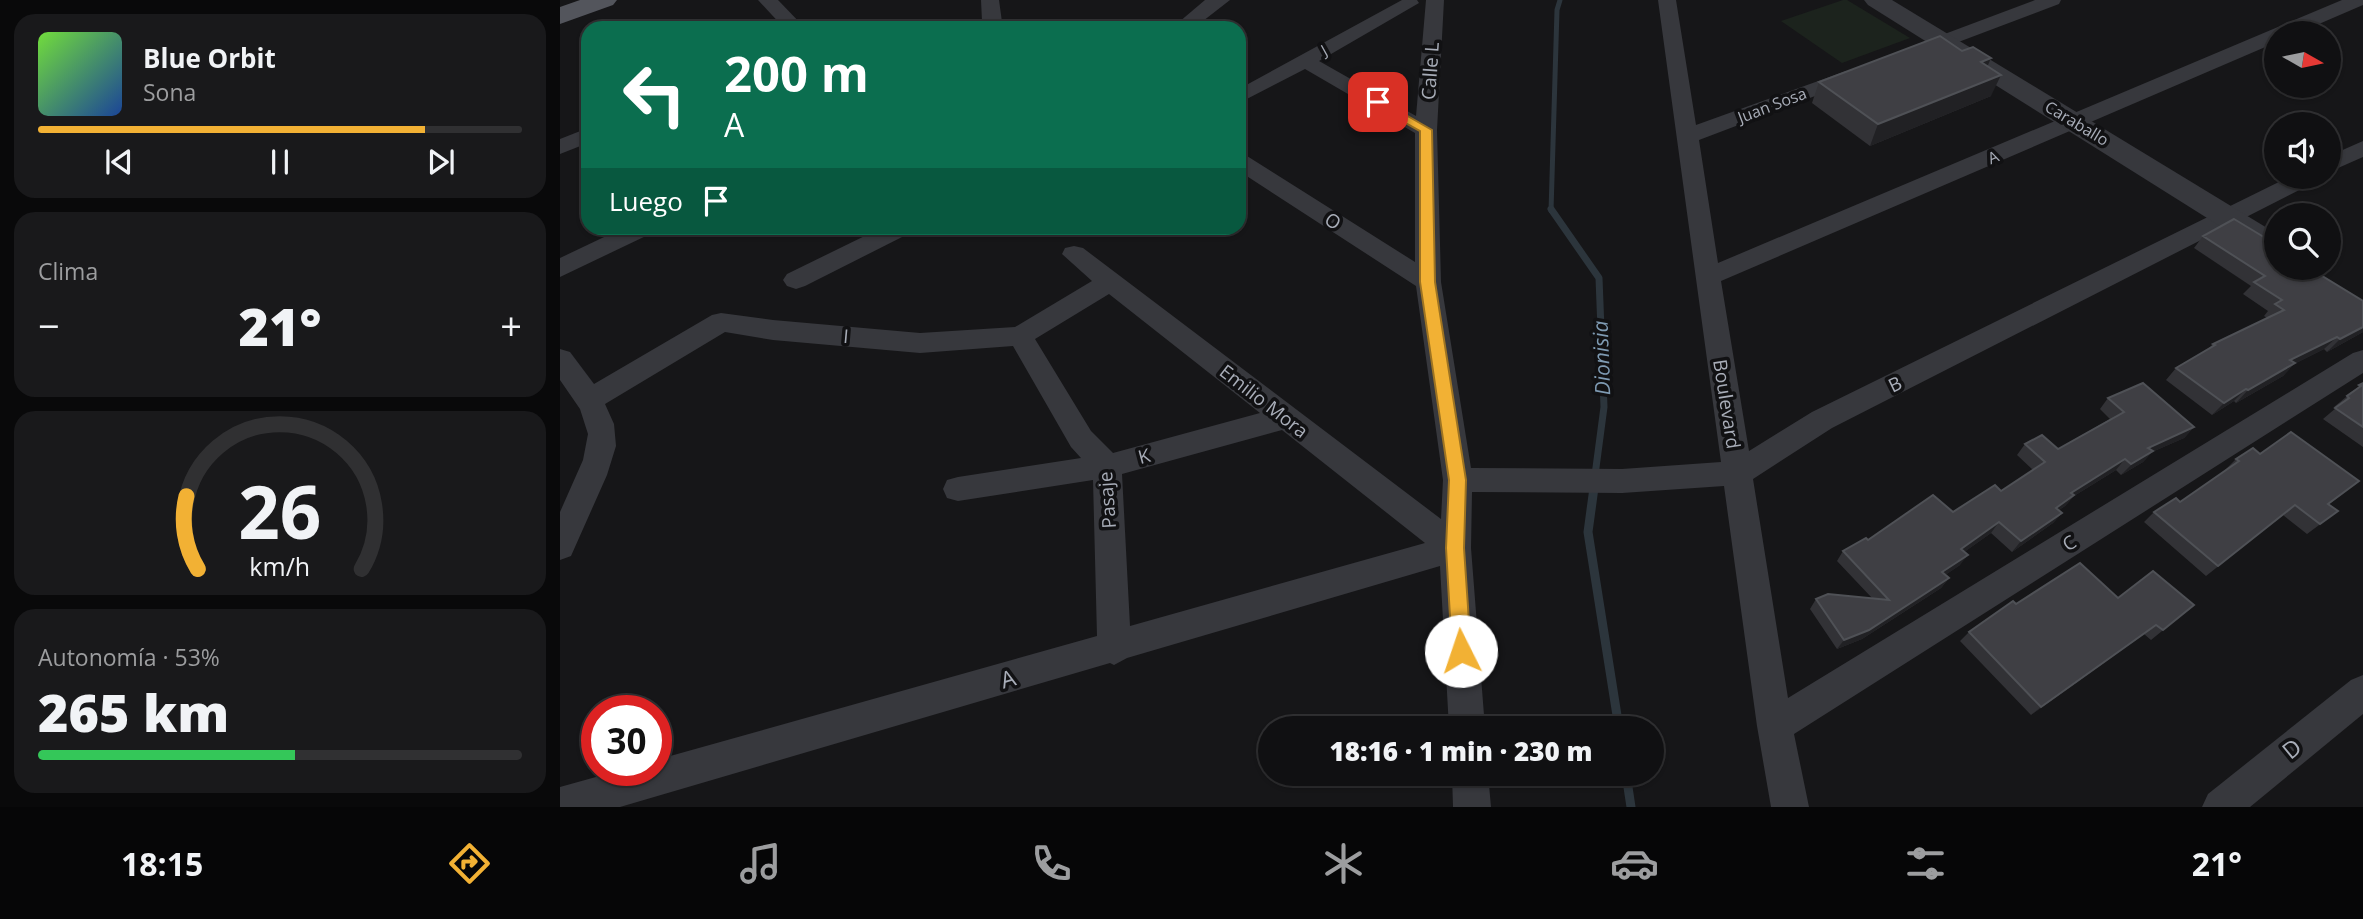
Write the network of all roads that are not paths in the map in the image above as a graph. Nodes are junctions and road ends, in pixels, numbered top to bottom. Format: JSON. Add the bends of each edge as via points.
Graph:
{"nodes":[{"id":1,"x":604,"y":0,"type":"edge"},
{"id":2,"x":767,"y":0,"type":"edge"},
{"id":3,"x":990,"y":0,"type":"edge"},
{"id":4,"x":1222,"y":0,"type":"edge"},
{"id":5,"x":1667,"y":0,"type":"edge"},
{"id":6,"x":1876,"y":0,"type":"edge"},
{"id":7,"x":2052,"y":0,"type":"edge"},
{"id":8,"x":2358,"y":0,"type":"edge"},
{"id":9,"x":1420,"y":1,"type":"edge"},
{"id":10,"x":560,"y":16,"type":"edge"},
{"id":11,"x":788,"y":21,"type":"edge"},
{"id":12,"x":992,"y":21,"type":"edge"},
{"id":13,"x":1191,"y":21,"type":"edge"},
{"id":14,"x":2310,"y":21,"type":"edge"},
{"id":15,"x":2264,"y":41,"type":"edge"},
{"id":16,"x":1941,"y":42,"type":"junction"},
{"id":17,"x":1903,"y":56,"type":"edge"},
{"id":18,"x":1305,"y":61,"type":"junction"},
{"id":19,"x":1878,"y":65,"type":"edge"},
{"id":20,"x":1246,"y":89,"type":"edge"},
{"id":21,"x":2076,"y":122,"type":"junction"},
{"id":22,"x":1426,"y":130,"type":"junction"},
{"id":23,"x":1688,"y":136,"type":"junction"},
{"id":24,"x":581,"y":138,"type":"edge"},
{"id":25,"x":560,"y":147,"type":"edge"},
{"id":26,"x":2363,"y":148,"type":"edge"},
{"id":27,"x":2341,"y":159,"type":"edge"},
{"id":28,"x":1246,"y":165,"type":"edge"},
{"id":29,"x":2284,"y":189,"type":"edge"},
{"id":30,"x":2230,"y":217,"type":"junction"},
{"id":31,"x":628,"y":235,"type":"edge"},
{"id":32,"x":886,"y":235,"type":"edge"},
{"id":33,"x":2264,"y":239,"type":"edge"},
{"id":34,"x":1074,"y":254,"type":"dead end"},
{"id":35,"x":560,"y":268,"type":"edge"},
{"id":36,"x":1708,"y":277,"type":"junction"},
{"id":37,"x":796,"y":280,"type":"dead end"},
{"id":38,"x":1110,"y":282,"type":"junction"},
{"id":39,"x":1428,"y":282,"type":"junction"},
{"id":40,"x":1020,"y":336,"type":"junction"},
{"id":41,"x":560,"y":359,"type":"edge"},
{"id":42,"x":2363,"y":360,"type":"edge"},
{"id":43,"x":590,"y":400,"type":"junction"},
{"id":44,"x":1285,"y":418,"type":"junction"},
{"id":45,"x":1107,"y":466,"type":"junction"},
{"id":46,"x":1738,"y":472,"type":"junction"},
{"id":47,"x":1458,"y":480,"type":"junction"},
{"id":48,"x":958,"y":489,"type":"dead end"},
{"id":49,"x":561,"y":542,"type":"edge"},
{"id":50,"x":1455,"y":548,"type":"junction"},
{"id":51,"x":1114,"y":649,"type":"junction"},
{"id":52,"x":2363,"y":692,"type":"edge"},
{"id":53,"x":1466,"y":716,"type":"edge"},
{"id":54,"x":1775,"y":726,"type":"junction"},
{"id":55,"x":1471,"y":786,"type":"edge"},
{"id":56,"x":560,"y":806,"type":"edge"},
{"id":57,"x":1472,"y":807,"type":"edge"},
{"id":58,"x":1790,"y":807,"type":"edge"},
{"id":59,"x":2221,"y":807,"type":"edge"}],
"edges":[{"from":1,"to":10,"type":"main road"},
{"from":2,"to":11,"type":"street"},
{"from":3,"to":12,"type":"street"},
{"from":4,"to":13,"type":"street"},
{"from":5,"to":23,"type":"street","name":"Boulevard"},
{"from":6,"to":16,"type":"street","name":"Caraballo"},
{"from":7,"to":16,"type":"street"},
{"from":8,"to":14,"type":"street"},
{"from":9,"to":18,"type":"street","name":"J"},
{"from":9,"to":22,"type":"street","name":"Calle L"},
{"from":15,"to":21,"type":"street","name":"A"},
{"from":16,"to":17,"type":"street"},
{"from":16,"to":21,"type":"street","name":"Caraballo"},
{"from":18,"to":20,"type":"street","name":"J"},
{"from":18,"to":22,"type":"street"},
{"from":19,"to":23,"type":"street","name":"Juan Sosa"},
{"from":21,"to":30,"type":"street","name":"Caraballo"},
{"from":21,"to":36,"type":"street","name":"A"},
{"from":22,"to":39,"type":"street","name":"Calle L"},
{"from":23,"to":36,"type":"street","name":"Boulevard"},
{"from":24,"to":25,"type":"street"},
{"from":26,"to":27,"type":"street"},
{"from":28,"to":39,"type":"street","name":"O"},
{"from":29,"to":30,"type":"street","name":"B"},
{"from":30,"to":33,"type":"street","name":"Caraballo"},
{"from":30,"to":46,"type":"street","name":"B","via":[[1822,420]]},
{"from":31,"to":35,"type":"street"},
{"from":32,"to":37,"type":"street"},
{"from":34,"to":38,"type":"street","name":"Emilio Mora"},
{"from":36,"to":46,"type":"street","name":"Boulevard"},
{"from":38,"to":40,"type":"street","name":"I"},
{"from":38,"to":44,"type":"street","name":"Emilio Mora"},
{"from":39,"to":47,"type":"street","name":"Calle L"},
{"from":40,"to":43,"type":"street","name":"I","via":[[920,343],[721,322]]},
{"from":40,"to":45,"type":"street","name":"Pasaje","via":[[1081,439]]},
{"from":41,"to":43,"type":"street"},
{"from":42,"to":54,"type":"street","name":"C"},
{"from":43,"to":49,"type":"street","via":[[602,434],[598,458]]},
{"from":44,"to":45,"type":"street","name":"K"},
{"from":44,"to":50,"type":"street","name":"Emilio Mora"},
{"from":45,"to":48,"type":"street","name":"K"},
{"from":45,"to":51,"type":"street","name":"Pasaje"},
{"from":46,"to":47,"type":"street","name":"B","via":[[1622,481]]},
{"from":46,"to":54,"type":"street","name":"Boulevard"},
{"from":47,"to":50,"type":"street","name":"Calle L"},
{"from":50,"to":51,"type":"street","name":"A"},
{"from":50,"to":53,"type":"street","name":"Calle L"},
{"from":51,"to":56,"type":"street","name":"A"},
{"from":52,"to":59,"type":"street","name":"D"},
{"from":54,"to":58,"type":"street","name":"Boulevard"},
{"from":55,"to":57,"type":"street"}]}
